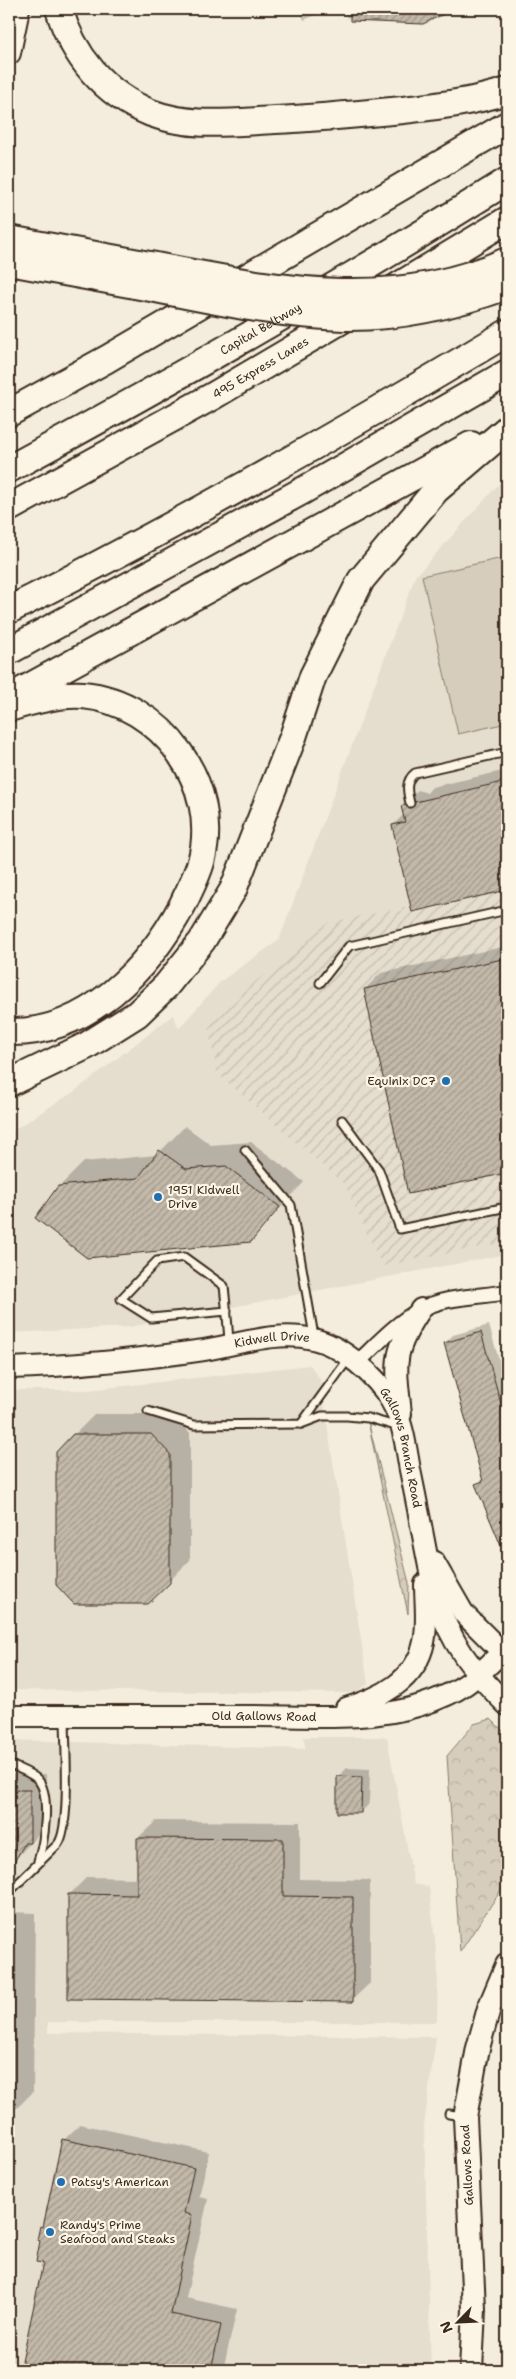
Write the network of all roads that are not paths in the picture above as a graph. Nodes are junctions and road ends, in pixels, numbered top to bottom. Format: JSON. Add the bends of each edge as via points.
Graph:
{"nodes":[{"id":1,"x":18,"y":9,"type":"edge"},
{"id":2,"x":59,"y":9,"type":"edge"},
{"id":3,"x":9,"y":54,"type":"edge"},
{"id":4,"x":507,"y":91,"type":"edge"},
{"id":5,"x":507,"y":125,"type":"edge"},
{"id":6,"x":507,"y":181,"type":"edge"},
{"id":7,"x":507,"y":220,"type":"edge"},
{"id":8,"x":9,"y":239,"type":"edge"},
{"id":9,"x":507,"y":261,"type":"edge"},
{"id":10,"x":9,"y":262,"type":"edge"},
{"id":11,"x":137,"y":274,"type":"junction"},
{"id":12,"x":507,"y":286,"type":"edge"},
{"id":13,"x":507,"y":333,"type":"edge"},
{"id":14,"x":507,"y":373,"type":"edge"},
{"id":15,"x":9,"y":413,"type":"edge"},
{"id":16,"x":507,"y":427,"type":"edge"},
{"id":17,"x":9,"y":469,"type":"edge"},
{"id":18,"x":9,"y":508,"type":"edge"},
{"id":19,"x":9,"y":610,"type":"edge"},
{"id":20,"x":9,"y":651,"type":"edge"},
{"id":21,"x":9,"y":698,"type":"edge"},
{"id":22,"x":9,"y":708,"type":"edge"},
{"id":23,"x":507,"y":752,"type":"edge"},
{"id":24,"x":410,"y":803,"type":"dead end"},
{"id":25,"x":507,"y":910,"type":"edge"},
{"id":26,"x":320,"y":983,"type":"dead end"},
{"id":27,"x":9,"y":1032,"type":"edge"},
{"id":28,"x":9,"y":1083,"type":"edge"},
{"id":29,"x":342,"y":1120,"type":"dead end"},
{"id":30,"x":245,"y":1150,"type":"dead end"},
{"id":31,"x":507,"y":1207,"type":"edge"},
{"id":32,"x":507,"y":1294,"type":"edge"},
{"id":33,"x":420,"y":1310,"type":"junction"},
{"id":34,"x":226,"y":1311,"type":"junction"},
{"id":35,"x":314,"y":1339,"type":"junction"},
{"id":36,"x":229,"y":1345,"type":"junction"},
{"id":37,"x":353,"y":1361,"type":"junction"},
{"id":38,"x":9,"y":1368,"type":"edge"},
{"id":39,"x":148,"y":1411,"type":"dead end"},
{"id":40,"x":301,"y":1424,"type":"junction"},
{"id":41,"x":402,"y":1428,"type":"junction"},
{"id":42,"x":424,"y":1545,"type":"junction"},
{"id":43,"x":505,"y":1655,"type":"edge"},
{"id":44,"x":478,"y":1676,"type":"junction"},
{"id":45,"x":507,"y":1704,"type":"edge"},
{"id":46,"x":324,"y":1715,"type":"junction"},
{"id":47,"x":9,"y":1716,"type":"edge"},
{"id":48,"x":65,"y":1716,"type":"junction"},
{"id":49,"x":9,"y":1764,"type":"edge"},
{"id":50,"x":37,"y":1864,"type":"junction"},
{"id":51,"x":9,"y":1892,"type":"edge"},
{"id":52,"x":507,"y":1965,"type":"edge"},
{"id":53,"x":471,"y":2370,"type":"edge"}],
"edges":[{"from":1,"to":3,"type":"main road"},
{"from":2,"to":4,"type":"highway","via":[[75,48],[106,86],[142,109],[185,122],[341,117],[440,106]]},
{"from":5,"to":15,"type":"highway","via":[[419,179]]},
{"from":6,"to":17,"type":"highway","name":"Capital Beltway","via":[[270,323]]},
{"from":7,"to":18,"type":"highway","name":"495 Express Lanes","via":[[213,396]]},
{"from":8,"to":11,"type":"highway"},
{"from":9,"to":11,"type":"highway","bridge":true,"via":[[429,286],[346,294]]},
{"from":10,"to":11,"type":"highway"},
{"from":11,"to":12,"type":"highway","bridge":true,"via":[[268,310],[346,317],[434,308]]},
{"from":13,"to":19,"type":"highway","via":[[388,405],[212,504]]},
{"from":14,"to":20,"type":"highway","via":[[304,490]]},
{"from":16,"to":21,"type":"highway"},
{"from":16,"to":28,"type":"highway","via":[[436,490],[362,580],[314,676],[294,737],[233,890],[202,942],[138,1014],[86,1046]]},
{"from":22,"to":27,"type":"highway","via":[[55,697],[82,695],[114,701],[149,719],[180,752],[200,792],[205,831],[201,862],[170,927],[154,951],[120,987],[89,1010],[48,1027],[23,1033]]},
{"from":23,"to":24,"type":"lane","via":[[415,773],[407,789]]},
{"from":25,"to":26,"type":"lane","via":[[349,946]]},
{"from":29,"to":31,"type":"lane","via":[[379,1170],[400,1229]]},
{"from":30,"to":35,"type":"lane","via":[[291,1205]]},
{"from":32,"to":33,"type":"street","via":[[437,1303]]},
{"from":33,"to":37,"type":"street"},
{"from":33,"to":41,"type":"street","via":[[406,1331],[397,1356]]},
{"from":34,"to":34,"type":"lane","via":[[224,1286],[184,1258],[157,1261],[121,1299],[151,1318]]},
{"from":34,"to":36,"type":"lane"},
{"from":35,"to":36,"type":"street","name":"Kidwell Drive","via":[[269,1337]]},
{"from":35,"to":37,"type":"street","name":"Kidwell Drive"},
{"from":36,"to":38,"type":"street","name":"Kidwell Drive","via":[[91,1364]]},
{"from":37,"to":40,"type":"lane"},
{"from":37,"to":41,"type":"street","name":"Gallows Branch Road","via":[[381,1386],[392,1402]]},
{"from":39,"to":40,"type":"lane","via":[[194,1425]]},
{"from":40,"to":41,"type":"lane","via":[[322,1416],[346,1416],[368,1418]]},
{"from":41,"to":42,"type":"street","name":"Gallows Branch Road"},
{"from":42,"to":43,"type":"street","name":"Gallows Branch Road","via":[[464,1614]]},
{"from":42,"to":44,"type":"street","name":"Gallows Branch Road","via":[[440,1612],[459,1650]]},
{"from":42,"to":46,"type":"street","via":[[425,1635],[418,1660],[409,1675],[392,1689]]},
{"from":43,"to":44,"type":"street","name":"Old Gallows Road"},
{"from":44,"to":45,"type":"street","name":"Gallows Branch Road"},
{"from":44,"to":46,"type":"street","name":"Old Gallows Road","via":[[465,1687],[418,1706],[391,1712]]},
{"from":46,"to":48,"type":"street","name":"Old Gallows Road"},
{"from":47,"to":48,"type":"street","name":"Old Gallows Road"},
{"from":48,"to":50,"type":"lane","via":[[63,1833],[58,1844]]},
{"from":49,"to":50,"type":"lane","via":[[34,1777],[43,1792],[43,1841]]},
{"from":50,"to":51,"type":"lane"},
{"from":52,"to":53,"type":"main road","name":"Gallows Road","via":[[489,2008],[457,2116],[474,2309]]}]}
